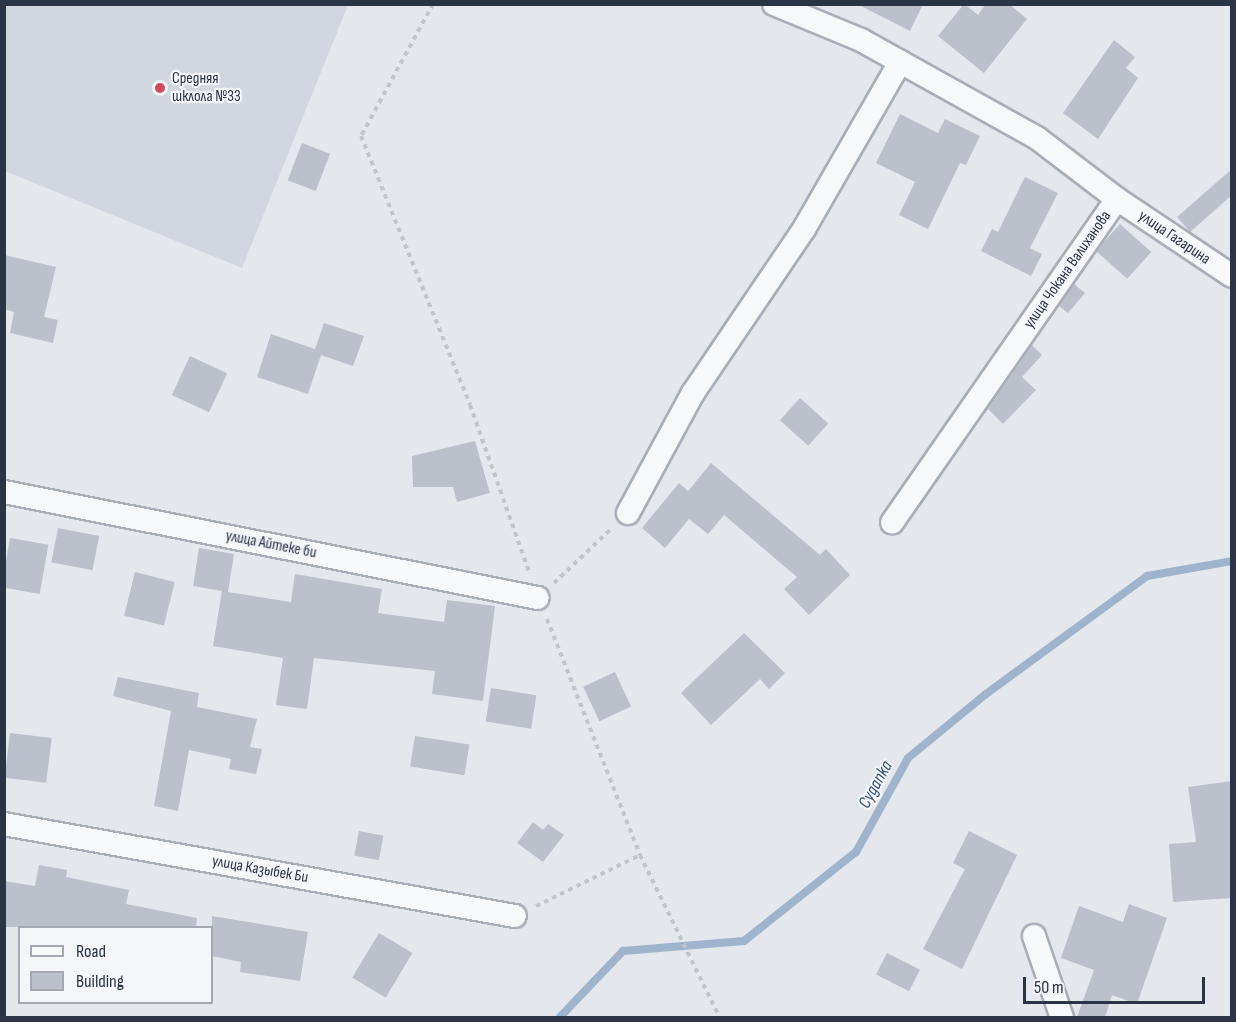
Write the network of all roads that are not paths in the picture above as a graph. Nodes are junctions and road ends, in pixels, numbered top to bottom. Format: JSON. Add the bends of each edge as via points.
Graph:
{"nodes":[{"id":1,"x":774,"y":4,"type":"edge"},
{"id":2,"x":900,"y":62,"type":"junction"},
{"id":3,"x":1117,"y":199,"type":"junction"},
{"id":4,"x":1232,"y":276,"type":"edge"},
{"id":5,"x":4,"y":492,"type":"edge"},
{"id":6,"x":628,"y":513,"type":"road end"},
{"id":7,"x":892,"y":524,"type":"dead end"},
{"id":8,"x":538,"y":598,"type":"road end"},
{"id":9,"x":4,"y":824,"type":"edge"},
{"id":10,"x":515,"y":916,"type":"road end"},
{"id":11,"x":1034,"y":936,"type":"dead end"},
{"id":12,"x":1062,"y":1017,"type":"edge"}],
"edges":[{"from":1,"to":2,"type":"street","name":"улица Чокана Валиханова","via":[[861,40]]},
{"from":2,"to":3,"type":"street","name":"улица Чокана Валиханова","via":[[1037,138]]},
{"from":2,"to":6,"type":"street","via":[[804,229],[693,393]]},
{"from":3,"to":4,"type":"street","name":"улица Гагарина"},
{"from":3,"to":7,"type":"street","name":"улица Чокана Валиханова"},
{"from":5,"to":8,"type":"street","name":"улица Айтеке би"},
{"from":9,"to":10,"type":"street","name":"улица Казыбек Би"},
{"from":11,"to":12,"type":"street"}]}
